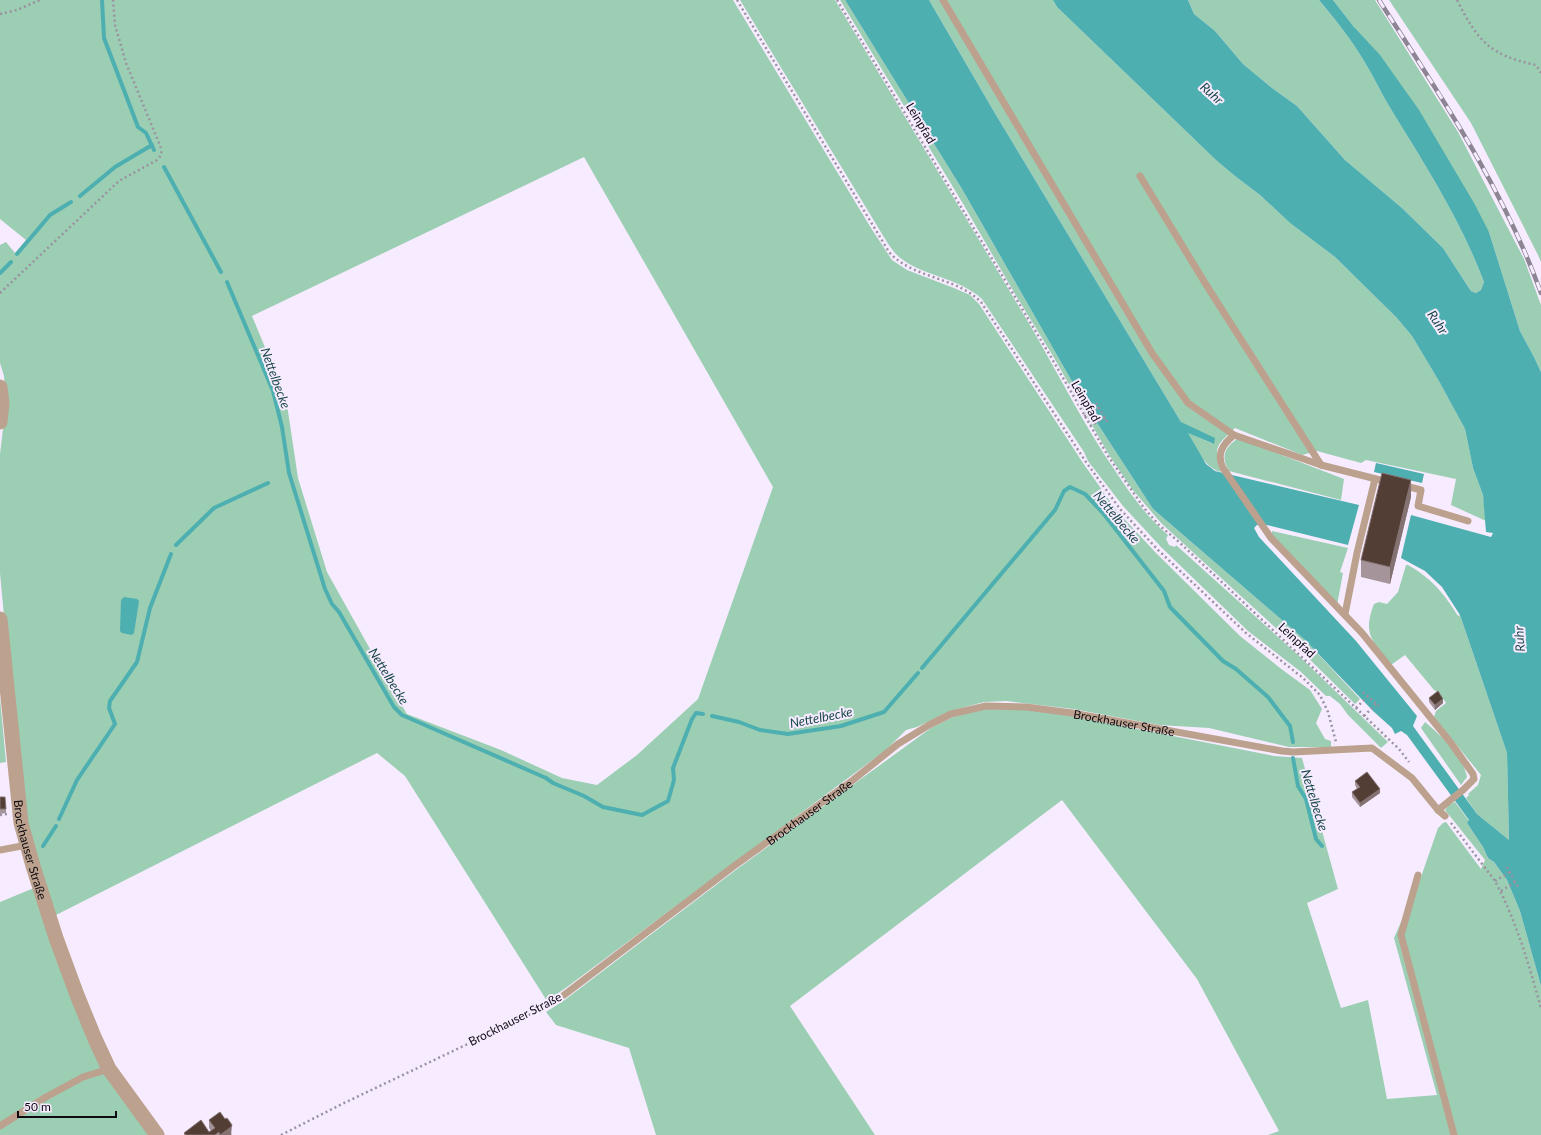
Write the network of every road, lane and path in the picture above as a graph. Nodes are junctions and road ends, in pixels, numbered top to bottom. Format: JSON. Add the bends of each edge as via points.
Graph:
{"nodes":[{"id":1,"x":40,"y":0,"type":"edge"},
{"id":2,"x":113,"y":0,"type":"edge"},
{"id":3,"x":737,"y":0,"type":"edge"},
{"id":4,"x":837,"y":0,"type":"edge"},
{"id":5,"x":943,"y":0,"type":"edge"},
{"id":6,"x":1457,"y":0,"type":"edge"},
{"id":7,"x":0,"y":14,"type":"edge"},
{"id":8,"x":1541,"y":73,"type":"edge"},
{"id":9,"x":1140,"y":176,"type":"dead end"},
{"id":10,"x":0,"y":293,"type":"edge"},
{"id":11,"x":0,"y":386,"type":"edge"},
{"id":12,"x":1096,"y":403,"type":"dead end"},
{"id":13,"x":1099,"y":408,"type":"junction"},
{"id":14,"x":1084,"y":416,"type":"junction"},
{"id":15,"x":1105,"y":418,"type":"junction"},
{"id":16,"x":0,"y":422,"type":"edge"},
{"id":17,"x":1108,"y":423,"type":"dead end"},
{"id":18,"x":1090,"y":426,"type":"junction"},
{"id":19,"x":1234,"y":435,"type":"junction"},
{"id":20,"x":1321,"y":465,"type":"junction"},
{"id":21,"x":1375,"y":479,"type":"junction"},
{"id":22,"x":1468,"y":520,"type":"dead end"},
{"id":23,"x":1345,"y":614,"type":"junction"},
{"id":24,"x":0,"y":619,"type":"edge"},
{"id":25,"x":1364,"y":692,"type":"dead end"},
{"id":26,"x":1368,"y":696,"type":"junction"},
{"id":27,"x":1356,"y":708,"type":"junction"},
{"id":28,"x":1364,"y":716,"type":"junction"},
{"id":29,"x":1338,"y":749,"type":"junction"},
{"id":30,"x":1396,"y":753,"type":"dead end"},
{"id":31,"x":1438,"y":810,"type":"junction"},
{"id":32,"x":1445,"y":816,"type":"joint"},
{"id":33,"x":27,"y":845,"type":"junction"},
{"id":34,"x":0,"y":850,"type":"edge"},
{"id":35,"x":1507,"y":867,"type":"dead end"},
{"id":36,"x":1510,"y":872,"type":"junction"},
{"id":37,"x":1418,"y":875,"type":"dead end"},
{"id":38,"x":1495,"y":881,"type":"junction"},
{"id":39,"x":1515,"y":882,"type":"junction"},
{"id":40,"x":1518,"y":887,"type":"dead end"},
{"id":41,"x":1501,"y":891,"type":"junction"},
{"id":42,"x":564,"y":994,"type":"joint"},
{"id":43,"x":1541,"y":1008,"type":"edge"},
{"id":44,"x":109,"y":1069,"type":"junction"},
{"id":45,"x":0,"y":1126,"type":"edge"},
{"id":46,"x":157,"y":1135,"type":"edge"},
{"id":47,"x":281,"y":1135,"type":"edge"},
{"id":48,"x":1454,"y":1135,"type":"edge"}],
"edges":[{"from":1,"to":7,"type":"path"},
{"from":2,"to":10,"type":"path","via":[[115,25],[126,63],[162,156],[119,181]]},
{"from":3,"to":29,"type":"path","via":[[889,252],[908,268],[964,289],[981,302],[1090,468],[1120,508],[1158,550],[1246,633],[1303,678],[1320,695],[1328,712]]},
{"from":4,"to":14,"type":"path","name":"Leinpfad"},
{"from":5,"to":19,"type":"lane","via":[[1152,353],[1188,403]]},
{"from":6,"to":8,"type":"path","via":[[1469,23],[1482,40],[1500,54],[1536,65]]},
{"from":9,"to":20,"type":"lane"},
{"from":11,"to":16,"type":"street"},
{"from":12,"to":13,"type":"path"},
{"from":13,"to":14,"type":"path"},
{"from":13,"to":15,"type":"path"},
{"from":14,"to":18,"type":"path","name":"Leinpfad"},
{"from":15,"to":17,"type":"path"},
{"from":15,"to":18,"type":"path"},
{"from":18,"to":27,"type":"path","name":"Leinpfad","via":[[1130,491],[1159,525]]},
{"from":19,"to":20,"type":"lane"},
{"from":19,"to":23,"type":"lane","via":[[1223,445],[1223,468],[1268,533]]},
{"from":20,"to":21,"type":"lane"},
{"from":21,"to":22,"type":"lane","via":[[1421,490],[1418,506]]},
{"from":21,"to":23,"type":"lane"},
{"from":23,"to":31,"type":"lane","via":[[1447,738],[1473,774],[1474,779]]},
{"from":24,"to":33,"type":"street","name":"Brockhauser Straße","via":[[20,818]]},
{"from":25,"to":26,"type":"path"},
{"from":26,"to":27,"type":"path"},
{"from":26,"to":28,"type":"path","via":[[1377,705]]},
{"from":27,"to":28,"type":"path","name":"Leinpfad"},
{"from":28,"to":30,"type":"path","name":"Leinpfad","via":[[1399,749]]},
{"from":29,"to":31,"type":"lane","name":"Brockhauser Straße","via":[[1372,748],[1412,778]]},
{"from":29,"to":42,"type":"lane","name":"Brockhauser Straße","via":[[1293,752],[1271,750],[1072,713],[1026,707],[986,706],[951,714],[929,724],[898,744]]},
{"from":31,"to":32,"type":"lane","name":"Brockhauser Straße"},
{"from":32,"to":38,"type":"path"},
{"from":33,"to":34,"type":"lane"},
{"from":33,"to":44,"type":"street","name":"Brockhauser Straße","via":[[56,938]]},
{"from":35,"to":36,"type":"path"},
{"from":36,"to":38,"type":"path"},
{"from":36,"to":39,"type":"path"},
{"from":37,"to":48,"type":"lane","via":[[1402,935]]},
{"from":38,"to":41,"type":"path"},
{"from":39,"to":40,"type":"path"},
{"from":39,"to":41,"type":"path"},
{"from":41,"to":43,"type":"path","via":[[1519,937]]},
{"from":42,"to":47,"type":"path","name":"Brockhauser Straße","via":[[538,1010]]},
{"from":44,"to":45,"type":"lane","via":[[83,1077],[46,1096]]},
{"from":44,"to":46,"type":"street","name":"Brockhauser Straße"}]}
